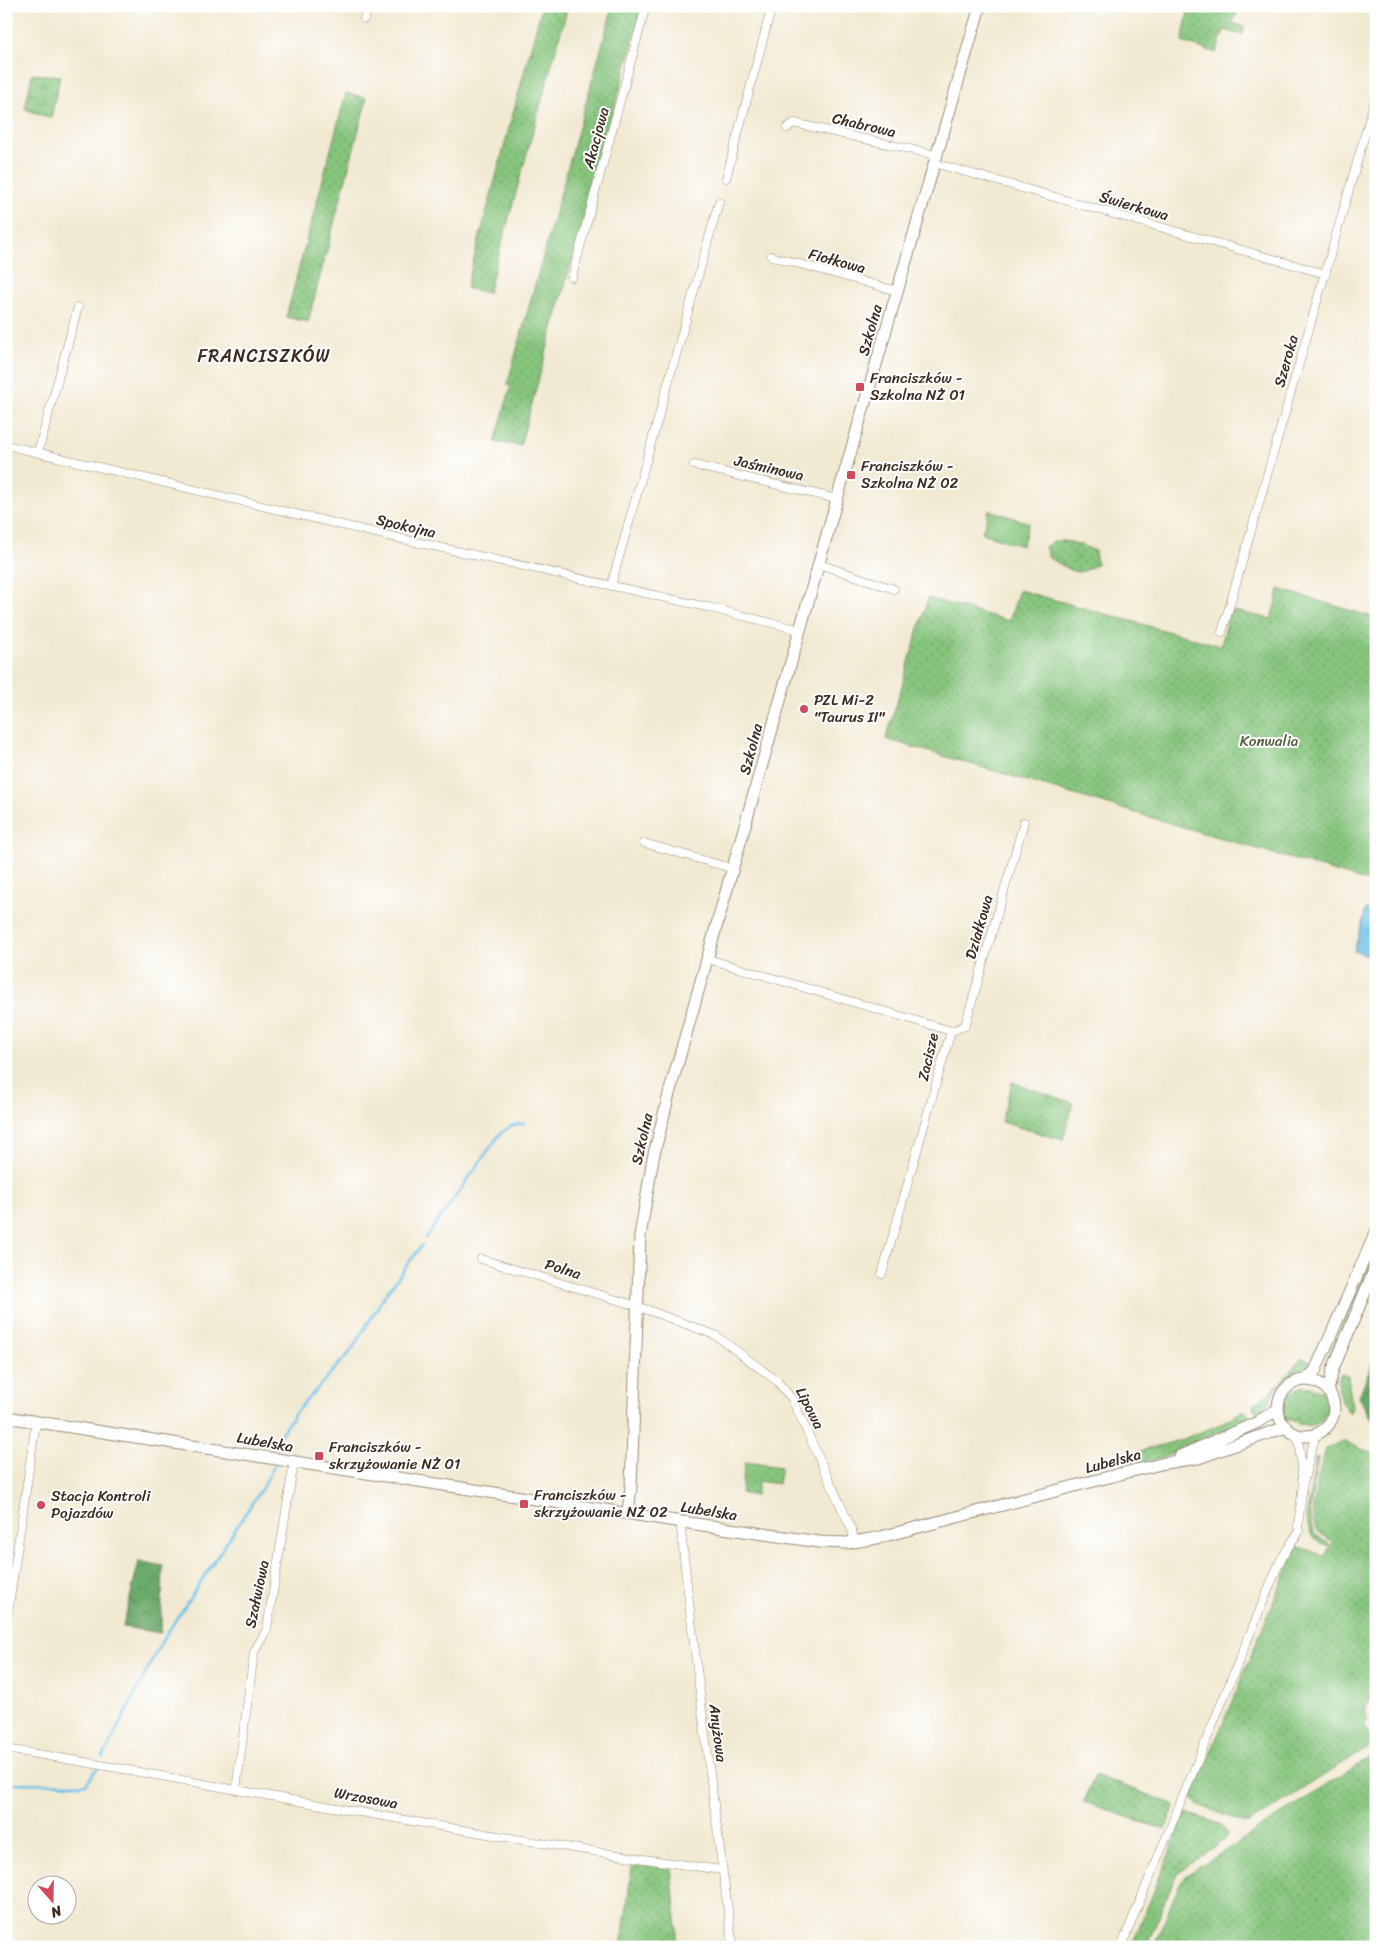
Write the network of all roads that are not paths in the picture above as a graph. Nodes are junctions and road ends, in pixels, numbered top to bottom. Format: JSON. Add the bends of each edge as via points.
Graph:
{"nodes":[{"id":1,"x":368,"y":6,"type":"edge"},
{"id":2,"x":646,"y":6,"type":"edge"},
{"id":3,"x":772,"y":6,"type":"edge"},
{"id":4,"x":980,"y":6,"type":"edge"},
{"id":5,"x":364,"y":19,"type":"dead end"},
{"id":6,"x":1376,"y":96,"type":"edge"},
{"id":7,"x":787,"y":128,"type":"dead end"},
{"id":8,"x":935,"y":159,"type":"junction"},
{"id":9,"x":726,"y":178,"type":"dead end"},
{"id":10,"x":719,"y":202,"type":"dead end"},
{"id":11,"x":771,"y":256,"type":"dead end"},
{"id":12,"x":1326,"y":274,"type":"junction"},
{"id":13,"x":572,"y":276,"type":"dead end"},
{"id":14,"x":897,"y":291,"type":"junction"},
{"id":15,"x":78,"y":307,"type":"dead end"},
{"id":16,"x":6,"y":445,"type":"edge"},
{"id":17,"x":38,"y":452,"type":"junction"},
{"id":18,"x":694,"y":465,"type":"dead end"},
{"id":19,"x":837,"y":499,"type":"junction"},
{"id":20,"x":818,"y":564,"type":"junction"},
{"id":21,"x":611,"y":586,"type":"junction"},
{"id":22,"x":894,"y":589,"type":"dead end"},
{"id":23,"x":800,"y":630,"type":"junction"},
{"id":24,"x":1222,"y":632,"type":"dead end"},
{"id":25,"x":1024,"y":822,"type":"dead end"},
{"id":26,"x":644,"y":843,"type":"dead end"},
{"id":27,"x":734,"y":869,"type":"junction"},
{"id":28,"x":708,"y":959,"type":"junction"},
{"id":29,"x":951,"y":1031,"type":"junction"},
{"id":30,"x":1376,"y":1232,"type":"edge"},
{"id":31,"x":481,"y":1258,"type":"dead end"},
{"id":32,"x":1376,"y":1266,"type":"edge"},
{"id":33,"x":882,"y":1274,"type":"dead end"},
{"id":34,"x":637,"y":1306,"type":"junction"},
{"id":35,"x":1306,"y":1380,"type":"junction"},
{"id":36,"x":1328,"y":1391,"type":"junction"},
{"id":37,"x":1278,"y":1409,"type":"junction"},
{"id":38,"x":6,"y":1417,"type":"edge"},
{"id":39,"x":36,"y":1422,"type":"junction"},
{"id":40,"x":1291,"y":1430,"type":"junction"},
{"id":41,"x":1316,"y":1434,"type":"junction"},
{"id":42,"x":294,"y":1462,"type":"junction"},
{"id":43,"x":1165,"y":1463,"type":"junction"},
{"id":44,"x":1303,"y":1483,"type":"junction"},
{"id":45,"x":628,"y":1512,"type":"junction"},
{"id":46,"x":682,"y":1522,"type":"junction"},
{"id":47,"x":854,"y":1542,"type":"junction"},
{"id":48,"x":6,"y":1626,"type":"edge"},
{"id":49,"x":6,"y":1749,"type":"edge"},
{"id":50,"x":236,"y":1790,"type":"junction"},
{"id":51,"x":721,"y":1870,"type":"junction"},
{"id":52,"x":733,"y":1947,"type":"edge"},
{"id":53,"x":1121,"y":1947,"type":"edge"}],
"edges":[{"from":1,"to":5,"type":"street"},
{"from":2,"to":13,"type":"street","name":"Akacjowa"},
{"from":3,"to":9,"type":"street"},
{"from":4,"to":8,"type":"main road","name":"Szkolna"},
{"from":6,"to":12,"type":"street","name":"Szeroka"},
{"from":7,"to":8,"type":"street","name":"Chabrowa","via":[[794,123]]},
{"from":8,"to":12,"type":"street","name":"Świerkowa"},
{"from":8,"to":14,"type":"main road","name":"Szkolna"},
{"from":10,"to":21,"type":"street"},
{"from":11,"to":14,"type":"street","name":"Fiołkowa"},
{"from":12,"to":24,"type":"street","name":"Szeroka"},
{"from":14,"to":19,"type":"main road","name":"Szkolna"},
{"from":15,"to":17,"type":"street"},
{"from":16,"to":17,"type":"street","name":"Spokojna"},
{"from":17,"to":21,"type":"street","name":"Spokojna"},
{"from":18,"to":19,"type":"street","name":"Jaśminowa"},
{"from":19,"to":20,"type":"main road","name":"Szkolna"},
{"from":20,"to":22,"type":"street"},
{"from":20,"to":23,"type":"main road","name":"Szkolna"},
{"from":21,"to":23,"type":"street","name":"Spokojna"},
{"from":23,"to":27,"type":"main road","name":"Szkolna"},
{"from":25,"to":29,"type":"street","name":"Działkowa","via":[[965,1026]]},
{"from":26,"to":27,"type":"street"},
{"from":27,"to":28,"type":"main road","name":"Szkolna"},
{"from":28,"to":29,"type":"street","name":"Zacisze"},
{"from":28,"to":34,"type":"main road","name":"Szkolna","via":[[653,1158],[641,1230]]},
{"from":29,"to":33,"type":"street","name":"Zacisze"},
{"from":30,"to":35,"type":"main road","via":[[1315,1371]]},
{"from":31,"to":34,"type":"street","name":"Polna"},
{"from":32,"to":36,"type":"main road","via":[[1333,1369]]},
{"from":34,"to":45,"type":"main road","name":"Szkolna"},
{"from":34,"to":47,"type":"street","name":"Lipowa","via":[[715,1335],[783,1386],[796,1407],[852,1530]]},
{"from":35,"to":36,"type":"main road","via":[[1320,1384]]},
{"from":35,"to":37,"type":"main road","via":[[1286,1388]]},
{"from":36,"to":41,"type":"main road","via":[[1333,1403],[1332,1416]]},
{"from":37,"to":40,"type":"main road","via":[[1280,1419]]},
{"from":37,"to":43,"type":"main road","name":"Lubelska","via":[[1256,1423]]},
{"from":38,"to":39,"type":"main road","name":"Lubelska"},
{"from":39,"to":42,"type":"main road","name":"Lubelska"},
{"from":39,"to":48,"type":"street"},
{"from":40,"to":41,"type":"main road","via":[[1306,1435]]},
{"from":40,"to":43,"type":"main road","name":"Lubelska","via":[[1198,1458]]},
{"from":40,"to":44,"type":"street","via":[[1299,1442]]},
{"from":41,"to":44,"type":"street"},
{"from":42,"to":45,"type":"main road","name":"Lubelska"},
{"from":42,"to":50,"type":"street","name":"Szałwiowa","via":[[267,1629],[254,1652]]},
{"from":43,"to":47,"type":"main road","name":"Lubelska"},
{"from":44,"to":53,"type":"street","via":[[1299,1532],[1280,1561]]},
{"from":45,"to":46,"type":"main road","name":"Lubelska"},
{"from":46,"to":47,"type":"main road","name":"Lubelska","via":[[791,1539]]},
{"from":46,"to":51,"type":"street","name":"Anyżowa"},
{"from":49,"to":50,"type":"street","name":"Wrzosowa"},
{"from":50,"to":51,"type":"street","name":"Wrzosowa"},
{"from":51,"to":52,"type":"street","name":"Anyżowa"}]}
